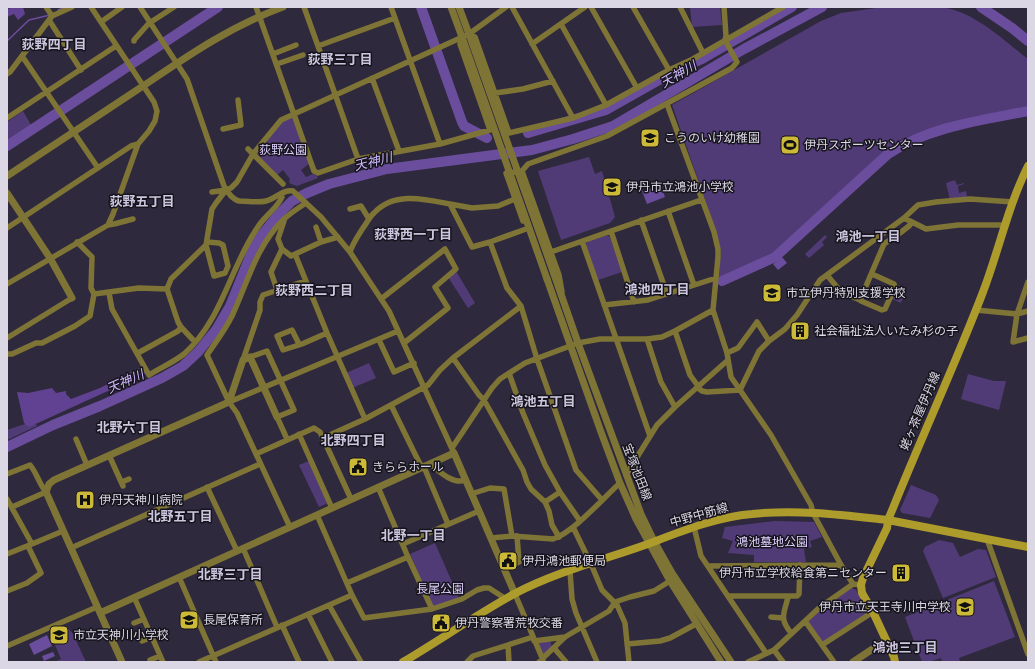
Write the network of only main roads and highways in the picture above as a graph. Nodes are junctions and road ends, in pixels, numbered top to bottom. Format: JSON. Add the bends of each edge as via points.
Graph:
{"nodes":[{"id":1,"x":1028,"y":166,"type":"edge"},
{"id":2,"x":888,"y":520,"type":"junction"},
{"id":3,"x":1028,"y":547,"type":"edge"},
{"id":4,"x":403,"y":662,"type":"edge"},
{"id":5,"x":895,"y":662,"type":"edge"}],
"edges":[{"from":1,"to":2,"type":"main road","name":"姥ヶ茶屋伊丹線","via":[[1018,186],[990,275]]},
{"from":2,"to":3,"type":"main road","name":"中野中筋線"},
{"from":2,"to":4,"type":"main road","name":"中野中筋線","via":[[813,512],[787,512],[735,516],[694,527],[544,580],[506,599]]},
{"from":2,"to":5,"type":"main road","name":"姥ヶ茶屋伊丹線","via":[[887,528],[863,578],[857,584],[873,612]]}]}
